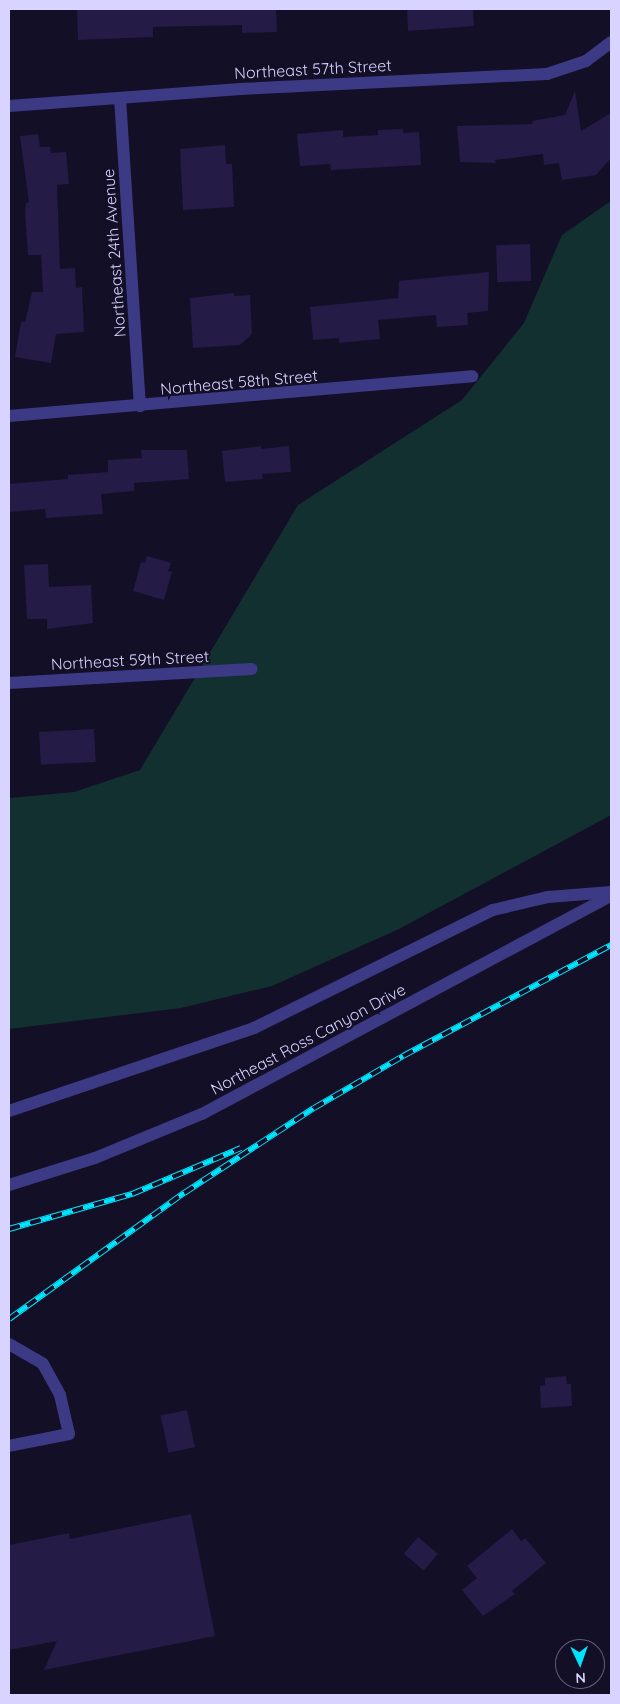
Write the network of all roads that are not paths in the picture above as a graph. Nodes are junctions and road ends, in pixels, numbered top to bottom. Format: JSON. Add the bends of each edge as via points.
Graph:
{"nodes":[{"id":1,"x":611,"y":42,"type":"edge"},
{"id":2,"x":120,"y":98,"type":"junction"},
{"id":3,"x":9,"y":106,"type":"edge"},
{"id":4,"x":472,"y":376,"type":"dead end"},
{"id":5,"x":140,"y":406,"type":"junction"},
{"id":6,"x":9,"y":416,"type":"edge"},
{"id":7,"x":252,"y":669,"type":"dead end"},
{"id":8,"x":9,"y":683,"type":"edge"},
{"id":9,"x":611,"y":892,"type":"edge"},
{"id":10,"x":611,"y":896,"type":"edge"},
{"id":11,"x":9,"y":1111,"type":"edge"},
{"id":12,"x":9,"y":1185,"type":"edge"},
{"id":13,"x":9,"y":1344,"type":"edge"},
{"id":14,"x":9,"y":1446,"type":"edge"}],
"edges":[{"from":1,"to":2,"type":"street","name":"Northeast 57th Street","via":[[586,61],[547,74],[240,88]]},
{"from":2,"to":3,"type":"street","name":"Northeast 57th Street"},
{"from":2,"to":5,"type":"street","name":"Northeast 24th Avenue"},
{"from":4,"to":5,"type":"street","name":"Northeast 58th Street"},
{"from":5,"to":6,"type":"street","name":"Northeast 58th Street"},
{"from":7,"to":8,"type":"street","name":"Northeast 59th Street"},
{"from":9,"to":11,"type":"street","via":[[548,897],[493,910],[254,1028]]},
{"from":10,"to":12,"type":"street","name":"Northeast Ross Canyon Drive","via":[[202,1114],[95,1158]]},
{"from":13,"to":14,"type":"street","via":[[44,1364],[60,1395],[69,1434]]}]}
